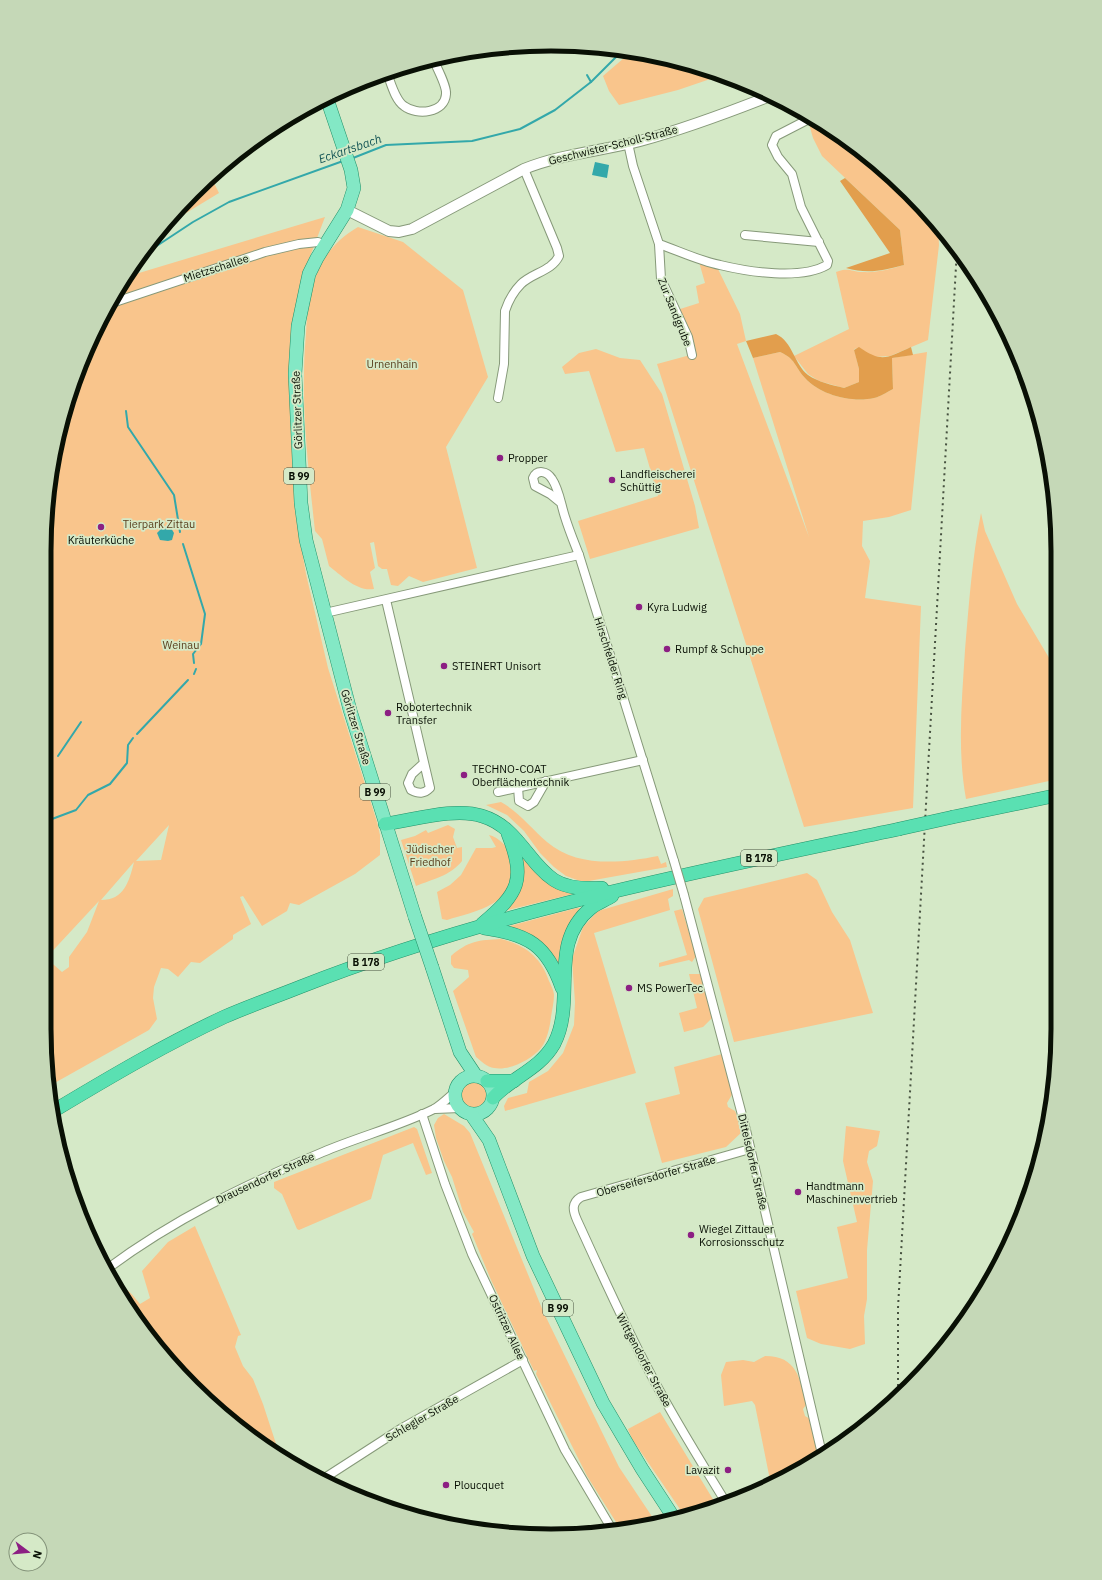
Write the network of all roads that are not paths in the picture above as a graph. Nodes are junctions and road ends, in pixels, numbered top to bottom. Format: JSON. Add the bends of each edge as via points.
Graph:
{"nodes":[{"id":1,"x":435,"y":65,"type":"edge"},
{"id":2,"x":389,"y":78,"type":"edge"},
{"id":3,"x":763,"y":99,"type":"edge"},
{"id":4,"x":329,"y":104,"type":"edge"},
{"id":5,"x":806,"y":121,"type":"edge"},
{"id":6,"x":628,"y":144,"type":"junction"},
{"id":7,"x":524,"y":169,"type":"junction"},
{"id":8,"x":347,"y":210,"type":"junction"},
{"id":9,"x":746,"y":235,"type":"dead end"},
{"id":10,"x":819,"y":242,"type":"junction"},
{"id":11,"x":659,"y":244,"type":"junction"},
{"id":12,"x":325,"y":245,"type":"junction"},
{"id":13,"x":118,"y":301,"type":"edge"},
{"id":14,"x":692,"y":355,"type":"dead end"},
{"id":15,"x":498,"y":398,"type":"dead end"},
{"id":16,"x":561,"y":503,"type":"dead end"},
{"id":17,"x":579,"y":555,"type":"junction"},
{"id":18,"x":386,"y":600,"type":"junction"},
{"id":19,"x":325,"y":613,"type":"junction"},
{"id":20,"x":644,"y":760,"type":"junction"},
{"id":21,"x":424,"y":763,"type":"dead end"},
{"id":22,"x":546,"y":781,"type":"junction"},
{"id":23,"x":518,"y":787,"type":"junction"},
{"id":24,"x":498,"y":792,"type":"dead end"},
{"id":25,"x":1051,"y":796,"type":"edge"},
{"id":26,"x":386,"y":824,"type":"junction"},
{"id":27,"x":506,"y":830,"type":"junction"},
{"id":28,"x":674,"y":861,"type":"joint"},
{"id":29,"x":628,"y":887,"type":"junction"},
{"id":30,"x":478,"y":927,"type":"junction"},
{"id":31,"x":565,"y":998,"type":"junction"},
{"id":32,"x":460,"y":1052,"type":"junction"},
{"id":33,"x":482,"y":1079,"type":"junction"},
{"id":34,"x":461,"y":1080,"type":"junction"},
{"id":35,"x":514,"y":1081,"type":"junction"},
{"id":36,"x":455,"y":1092,"type":"junction"},
{"id":37,"x":493,"y":1098,"type":"junction"},
{"id":38,"x":58,"y":1108,"type":"edge"},
{"id":39,"x":435,"y":1109,"type":"junction"},
{"id":40,"x":486,"y":1110,"type":"junction"},
{"id":41,"x":465,"y":1111,"type":"junction"},
{"id":42,"x":422,"y":1114,"type":"junction"},
{"id":43,"x":489,"y":1140,"type":"junction"},
{"id":44,"x":750,"y":1150,"type":"junction"},
{"id":45,"x":574,"y":1213,"type":"joint"},
{"id":46,"x":111,"y":1266,"type":"edge"},
{"id":47,"x":523,"y":1360,"type":"junction"},
{"id":48,"x":821,"y":1450,"type":"edge"},
{"id":49,"x":328,"y":1476,"type":"edge"},
{"id":50,"x":722,"y":1498,"type":"edge"},
{"id":51,"x":671,"y":1514,"type":"edge"},
{"id":52,"x":610,"y":1526,"type":"edge"}],
"edges":[{"from":1,"to":2,"type":"street","via":[[446,92],[440,108],[421,112],[404,107]]},
{"from":3,"to":6,"type":"street","name":"Geschwister-Scholl-Straße","via":[[700,123]]},
{"from":4,"to":8,"type":"main road","name":"Görlitzer Straße","number":"B 99","via":[[351,170],[354,188]]},
{"from":5,"to":10,"type":"street","via":[[776,136],[772,145],[792,174],[801,207]]},
{"from":6,"to":7,"type":"street","name":"Geschwister-Scholl-Straße","via":[[577,153]]},
{"from":6,"to":11,"type":"street","name":"Zur Sandgrube"},
{"from":7,"to":8,"type":"street","name":"Geschwister-Scholl-Straße","via":[[412,229],[399,232],[390,230]]},
{"from":7,"to":15,"type":"street","via":[[559,256],[552,264],[522,283],[508,303],[505,311],[504,364]]},
{"from":8,"to":12,"type":"main road","name":"Görlitzer Straße","number":"B 99"},
{"from":9,"to":10,"type":"street"},
{"from":10,"to":11,"type":"street","via":[[828,261],[827,265],[805,272],[784,273],[719,265]]},
{"from":11,"to":14,"type":"street","name":"Zur Sandgrube","via":[[661,279],[688,337]]},
{"from":12,"to":13,"type":"street","name":"Mietzschallee","via":[[318,242],[299,244],[265,252]]},
{"from":12,"to":19,"type":"main road","name":"Görlitzer Straße","number":"B 99","via":[[310,274],[304,295],[298,326],[295,374],[301,504],[306,540]]},
{"from":16,"to":17,"type":"street","name":"Hirschfelder Ring"},
{"from":17,"to":18,"type":"street"},
{"from":17,"to":20,"type":"street","name":"Hirschfelder Ring"},
{"from":18,"to":19,"type":"street"},
{"from":18,"to":21,"type":"street"},
{"from":19,"to":26,"type":"main road","name":"Görlitzer Straße","number":"B 99","via":[[350,710]]},
{"from":20,"to":22,"type":"street"},
{"from":20,"to":28,"type":"street","name":"Hirschfelder Ring"},
{"from":22,"to":23,"type":"street"},
{"from":22,"to":23,"type":"street","via":[[534,802],[528,806],[519,801]]},
{"from":23,"to":24,"type":"street"},
{"from":25,"to":29,"type":"highway","number":"B 178","bridge":true},
{"from":26,"to":27,"type":"highway","via":[[460,813],[483,816],[497,822]]},
{"from":26,"to":32,"type":"main road","number":"B 99","bridge":true},
{"from":27,"to":29,"type":"highway","via":[[514,835],[555,880],[568,886],[586,889]]},
{"from":27,"to":30,"type":"highway","via":[[518,864],[518,880],[512,894],[500,909]]},
{"from":28,"to":44,"type":"street","name":"Dittelsdorfer Straße","bridge":true},
{"from":29,"to":30,"type":"highway","number":"B 178"},
{"from":29,"to":31,"type":"highway","via":[[592,907],[578,922],[565,954]]},
{"from":30,"to":31,"type":"highway","via":[[508,931],[528,939],[539,947],[557,976]]},
{"from":30,"to":38,"type":"highway","number":"B 178","via":[[350,968],[224,1017],[137,1062]]},
{"from":31,"to":35,"type":"highway","via":[[564,1014],[558,1034],[548,1053],[530,1071]]},
{"from":32,"to":33,"type":"main road","number":"B 99"},
{"from":32,"to":34,"type":"main road","number":"B 99"},
{"from":33,"to":34,"type":"main road"},
{"from":33,"to":35,"type":"highway"},
{"from":33,"to":37,"type":"main road","via":[[492,1089]]},
{"from":34,"to":36,"type":"main road"},
{"from":35,"to":37,"type":"highway"},
{"from":36,"to":39,"type":"street","name":"Drausendorfer Straße"},
{"from":36,"to":41,"type":"main road","via":[[455,1099]]},
{"from":37,"to":40,"type":"main road"},
{"from":39,"to":41,"type":"street","name":"Drausendorfer Straße"},
{"from":39,"to":42,"type":"street","name":"Drausendorfer Straße"},
{"from":40,"to":41,"type":"main road","via":[[478,1114]]},
{"from":40,"to":43,"type":"main road","number":"B 99"},
{"from":41,"to":43,"type":"main road","number":"B 99"},
{"from":42,"to":46,"type":"street","name":"Drausendorfer Straße","via":[[263,1177],[200,1209]]},
{"from":42,"to":47,"type":"street","name":"Ostritzer Allee","via":[[472,1254]]},
{"from":43,"to":51,"type":"main road","number":"B 99","via":[[533,1256],[603,1403]]},
{"from":44,"to":45,"type":"street","name":"Oberseifersdorfer Straße","via":[[581,1197],[574,1203]]},
{"from":44,"to":48,"type":"street","name":"Dittelsdorfer Straße"},
{"from":45,"to":50,"type":"street","name":"Wittgendorfer Straße","via":[[648,1370]]},
{"from":47,"to":49,"type":"street","name":"Schlegler Straße","via":[[402,1428]]},
{"from":47,"to":52,"type":"street","name":"Ostritzer Allee","via":[[565,1450]]}]}
